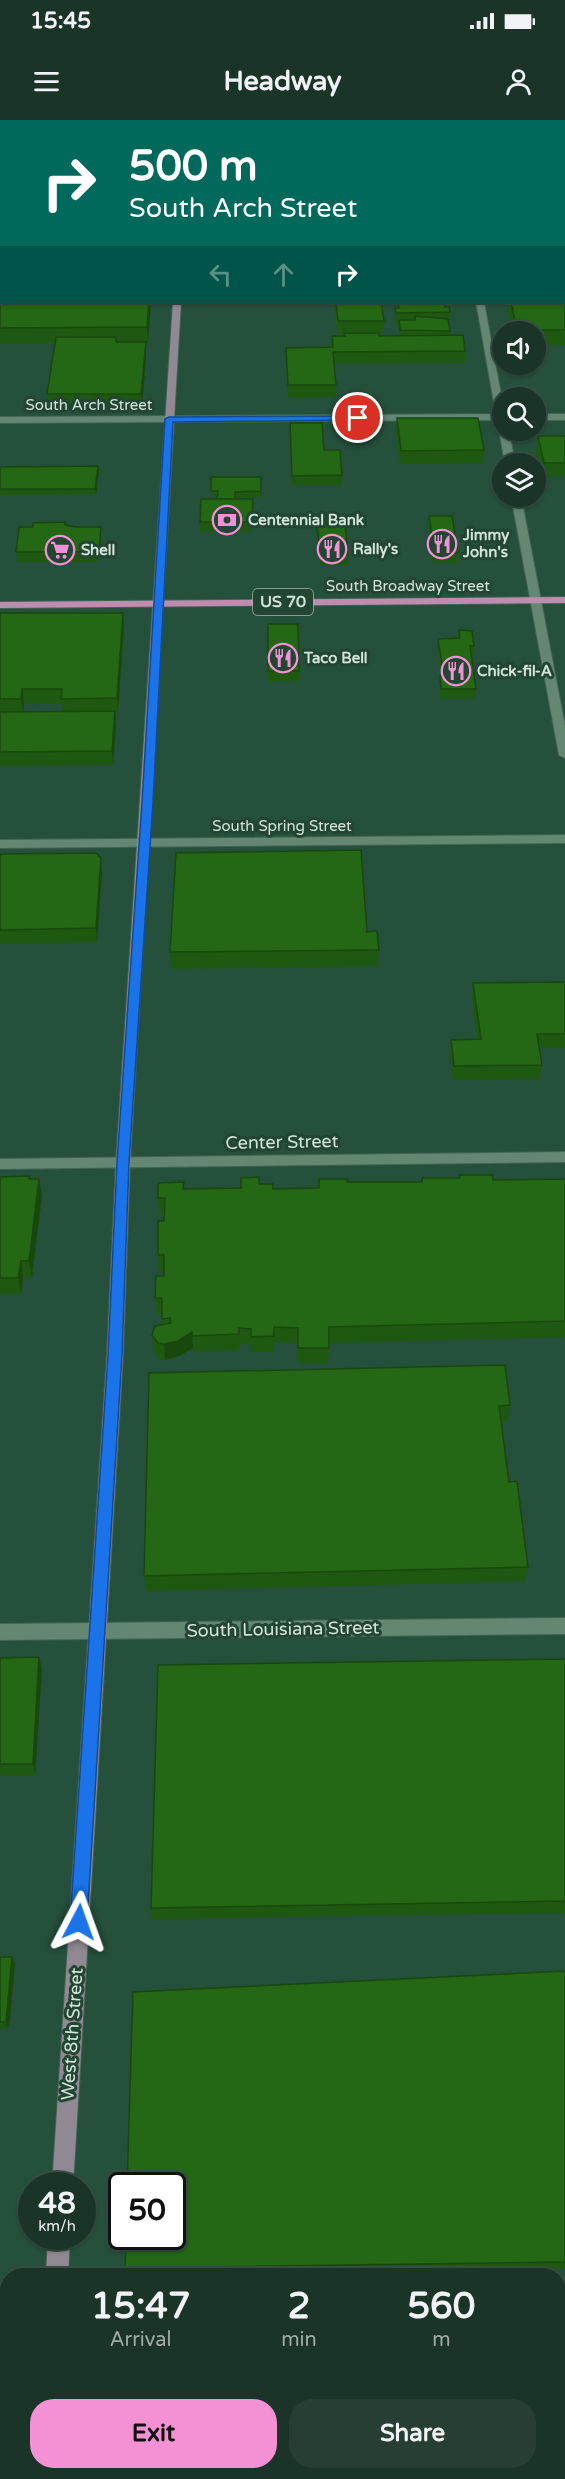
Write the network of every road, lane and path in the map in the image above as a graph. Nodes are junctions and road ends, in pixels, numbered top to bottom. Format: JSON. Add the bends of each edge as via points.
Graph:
{"nodes":[{"id":1,"x":177,"y":303,"type":"edge"},
{"id":2,"x":480,"y":303,"type":"edge"},
{"id":3,"x":496,"y":387,"type":"edge"},
{"id":4,"x":546,"y":417,"type":"edge"},
{"id":5,"x":565,"y":417,"type":"edge"},
{"id":6,"x":169,"y":419,"type":"junction"},
{"id":7,"x":492,"y":419,"type":"edge"},
{"id":8,"x":0,"y":420,"type":"edge"},
{"id":9,"x":518,"y":507,"type":"edge"},
{"id":10,"x":536,"y":600,"type":"junction"},
{"id":11,"x":565,"y":600,"type":"edge"},
{"id":12,"x":159,"y":603,"type":"junction"},
{"id":13,"x":0,"y":604,"type":"edge"},
{"id":14,"x":565,"y":755,"type":"edge"},
{"id":15,"x":565,"y":839,"type":"edge"},
{"id":16,"x":145,"y":843,"type":"junction"},
{"id":17,"x":0,"y":844,"type":"edge"},
{"id":18,"x":565,"y":1158,"type":"edge"},
{"id":19,"x":123,"y":1162,"type":"junction"},
{"id":20,"x":0,"y":1164,"type":"edge"},
{"id":21,"x":565,"y":1626,"type":"edge"},
{"id":22,"x":98,"y":1631,"type":"junction"},
{"id":23,"x":0,"y":1632,"type":"edge"},
{"id":24,"x":63,"y":2172,"type":"edge"},
{"id":25,"x":58,"y":2250,"type":"edge"},
{"id":26,"x":57,"y":2268,"type":"edge"}],
"edges":[{"from":1,"to":6,"type":"main road","name":"West 8th Street"},
{"from":2,"to":3,"type":"street"},
{"from":4,"to":5,"type":"street"},
{"from":6,"to":7,"type":"street","name":"South Arch Street"},
{"from":6,"to":8,"type":"street","name":"South Arch Street"},
{"from":6,"to":12,"type":"main road","name":"West 8th Street"},
{"from":9,"to":10,"type":"street"},
{"from":10,"to":11,"type":"main road","name":"South Broadway Street","number":"US 70"},
{"from":10,"to":12,"type":"main road","name":"South Broadway Street","number":"US 70"},
{"from":10,"to":14,"type":"street"},
{"from":12,"to":13,"type":"main road","name":"South Broadway Street","number":"US 70"},
{"from":12,"to":16,"type":"main road","name":"West 8th Street"},
{"from":15,"to":16,"type":"street","name":"South Spring Street"},
{"from":16,"to":17,"type":"street","name":"South Spring Street"},
{"from":16,"to":19,"type":"main road","name":"West 8th Street"},
{"from":18,"to":19,"type":"street","name":"Center Street"},
{"from":19,"to":20,"type":"street","name":"Center Street"},
{"from":19,"to":22,"type":"main road","name":"West 8th Street"},
{"from":21,"to":22,"type":"street","name":"South Louisiana Street"},
{"from":22,"to":23,"type":"street","name":"South Louisiana Street"},
{"from":22,"to":24,"type":"main road","name":"West 8th Street"},
{"from":25,"to":26,"type":"main road"}]}
